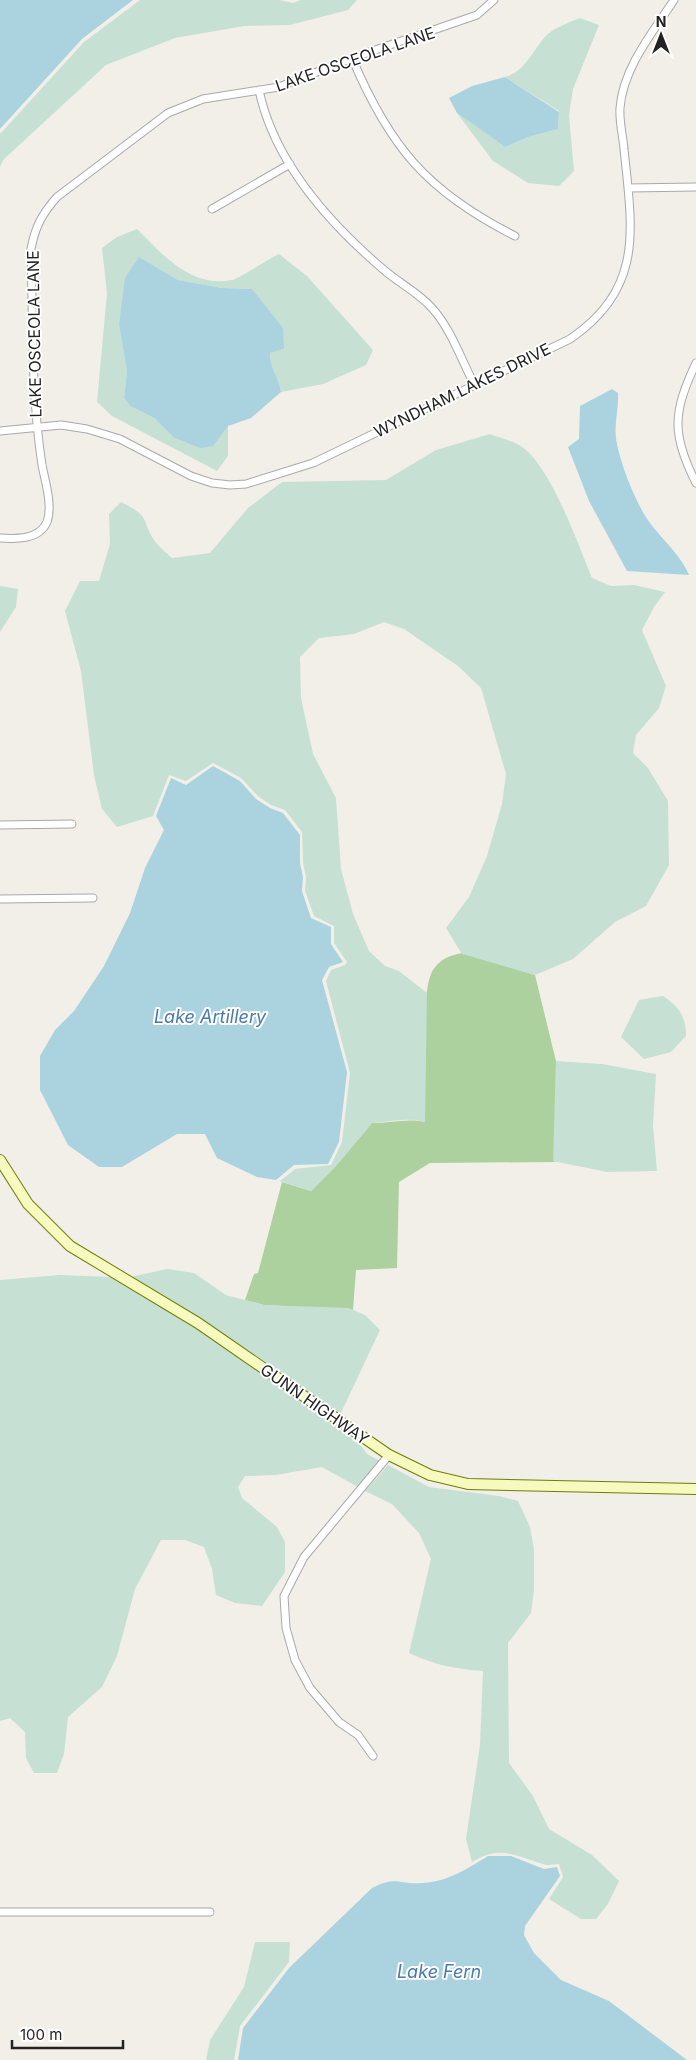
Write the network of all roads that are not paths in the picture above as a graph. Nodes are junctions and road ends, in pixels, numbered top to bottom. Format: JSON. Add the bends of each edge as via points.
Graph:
{"nodes":[{"id":1,"x":494,"y":0,"type":"edge"},
{"id":2,"x":674,"y":0,"type":"edge"},
{"id":3,"x":352,"y":58,"type":"junction"},
{"id":4,"x":259,"y":90,"type":"junction"},
{"id":5,"x":290,"y":164,"type":"junction"},
{"id":6,"x":696,"y":187,"type":"edge"},
{"id":7,"x":628,"y":188,"type":"junction"},
{"id":8,"x":212,"y":209,"type":"dead end"},
{"id":9,"x":514,"y":236,"type":"dead end"},
{"id":10,"x":696,"y":363,"type":"edge"},
{"id":11,"x":474,"y":384,"type":"junction"},
{"id":12,"x":36,"y":426,"type":"junction"},
{"id":13,"x":0,"y":431,"type":"edge"},
{"id":14,"x":696,"y":483,"type":"edge"},
{"id":15,"x":0,"y":538,"type":"edge"},
{"id":16,"x":72,"y":824,"type":"dead end"},
{"id":17,"x":0,"y":825,"type":"edge"},
{"id":18,"x":93,"y":898,"type":"dead end"},
{"id":19,"x":0,"y":899,"type":"edge"},
{"id":20,"x":0,"y":1160,"type":"edge"},
{"id":21,"x":389,"y":1455,"type":"junction"},
{"id":22,"x":696,"y":1489,"type":"edge"},
{"id":23,"x":373,"y":1756,"type":"dead end"},
{"id":24,"x":0,"y":1912,"type":"edge"},
{"id":25,"x":210,"y":1912,"type":"dead end"}],
"edges":[{"from":1,"to":3,"type":"street","name":"LAKE OSCEOLA LANE","via":[[477,15]]},
{"from":2,"to":7,"type":"street","name":"WYNDHAM LAKES DRIVE","via":[[636,60],[620,107]]},
{"from":3,"to":4,"type":"street","name":"LAKE OSCEOLA LANE","via":[[279,87]]},
{"from":3,"to":9,"type":"street","via":[[381,118],[418,170],[444,194]]},
{"from":4,"to":5,"type":"street","via":[[264,113]]},
{"from":4,"to":12,"type":"street","name":"LAKE OSCEOLA LANE","via":[[203,99],[168,112],[57,197],[43,212],[34,230],[31,249]]},
{"from":5,"to":8,"type":"street"},
{"from":5,"to":11,"type":"street","via":[[314,199],[352,242],[430,306],[443,322]]},
{"from":6,"to":7,"type":"street"},
{"from":7,"to":11,"type":"street","name":"WYNDHAM LAKES DRIVE","via":[[631,230],[625,275],[602,312],[570,339]]},
{"from":10,"to":14,"type":"street","via":[[682,394],[676,431],[683,458]]},
{"from":11,"to":12,"type":"street","name":"WYNDHAM LAKES DRIVE","via":[[313,463],[230,486],[191,476],[120,439],[87,429]]},
{"from":12,"to":13,"type":"street","name":"WYNDHAM LAKES DRIVE"},
{"from":12,"to":15,"type":"street","name":"LAKE OSCEOLA LANE","via":[[48,506],[47,522],[39,532],[23,539]]},
{"from":16,"to":17,"type":"street"},
{"from":18,"to":19,"type":"street"},
{"from":20,"to":21,"type":"main road","name":"GUNN HIGHWAY","via":[[28,1204],[70,1246],[198,1323]]},
{"from":21,"to":22,"type":"main road","name":"GUNN HIGHWAY","via":[[430,1475],[468,1484]]},
{"from":21,"to":23,"type":"street","via":[[304,1557],[284,1596],[286,1628],[295,1660],[310,1688],[339,1722],[358,1735]]},
{"from":24,"to":25,"type":"street"}]}
